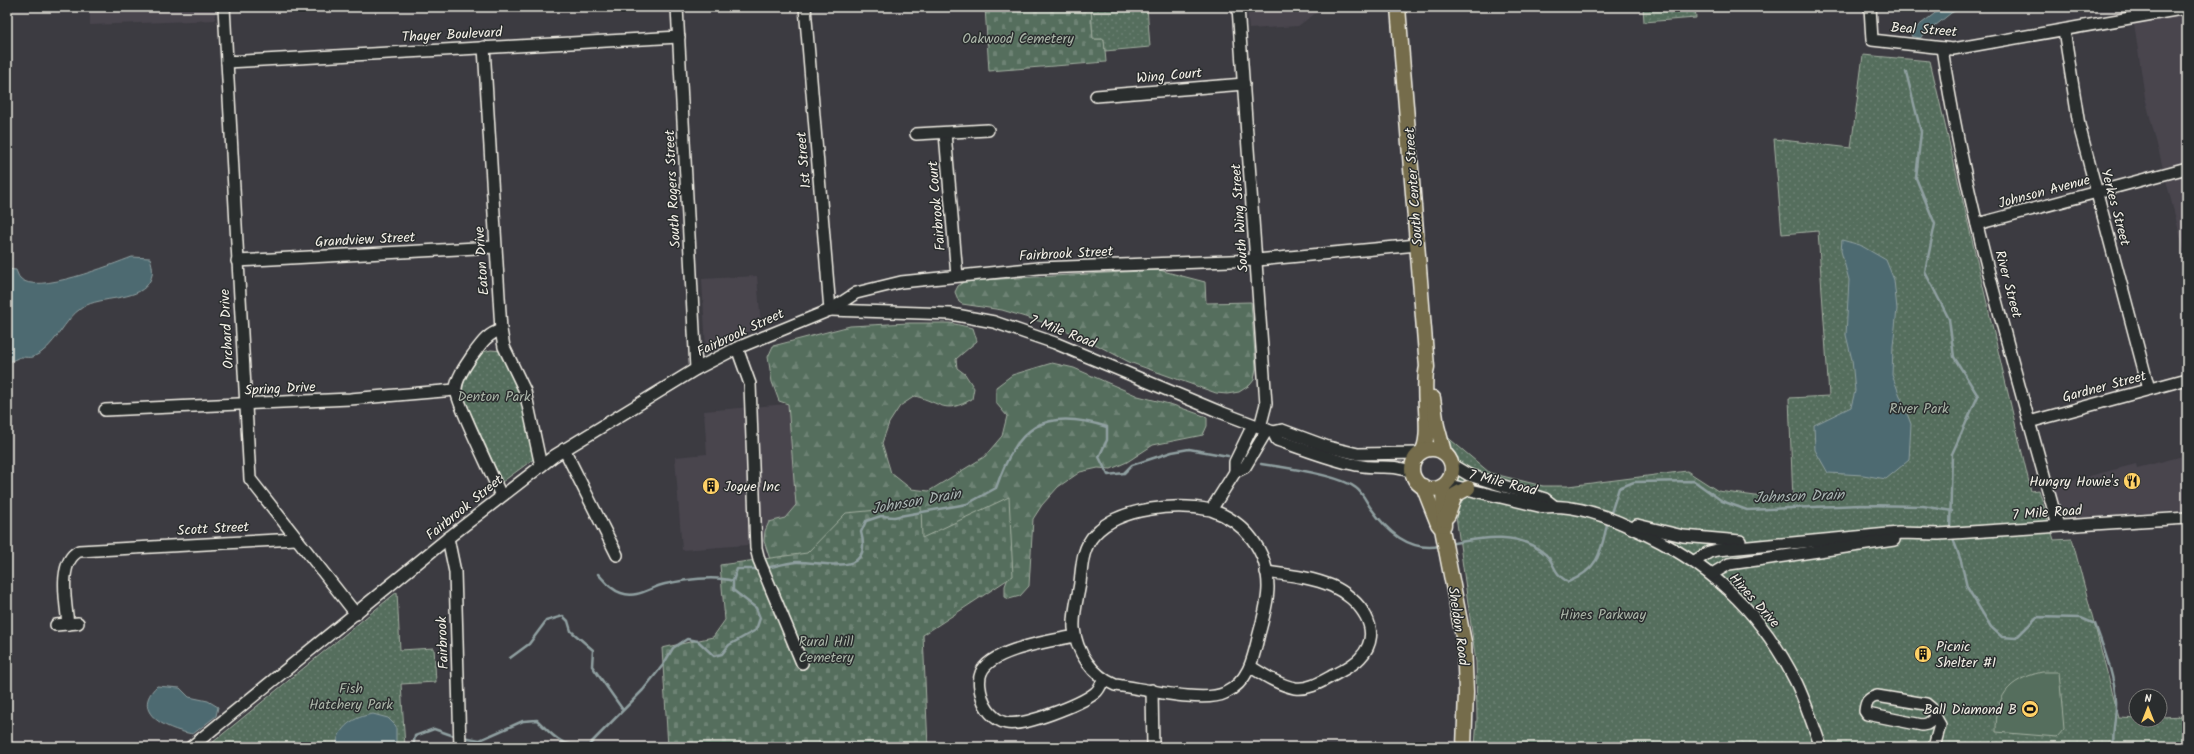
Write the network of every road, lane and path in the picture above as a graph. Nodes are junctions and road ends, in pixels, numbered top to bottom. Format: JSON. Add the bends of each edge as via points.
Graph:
{"nodes":[{"id":1,"x":224,"y":7,"type":"edge"},
{"id":2,"x":677,"y":7,"type":"edge"},
{"id":3,"x":805,"y":7,"type":"edge"},
{"id":4,"x":1238,"y":7,"type":"edge"},
{"id":5,"x":1398,"y":7,"type":"edge"},
{"id":6,"x":1870,"y":7,"type":"edge"},
{"id":7,"x":2187,"y":8,"type":"edge"},
{"id":8,"x":2064,"y":30,"type":"junction"},
{"id":9,"x":679,"y":37,"type":"junction"},
{"id":10,"x":484,"y":47,"type":"junction"},
{"id":11,"x":1942,"y":48,"type":"junction"},
{"id":12,"x":227,"y":62,"type":"junction"},
{"id":13,"x":1244,"y":84,"type":"junction"},
{"id":14,"x":1096,"y":96,"type":"dead end"},
{"id":15,"x":988,"y":130,"type":"dead end"},
{"id":16,"x":945,"y":133,"type":"junction"},
{"id":17,"x":916,"y":134,"type":"dead end"},
{"id":18,"x":2187,"y":168,"type":"edge"},
{"id":19,"x":2097,"y":192,"type":"junction"},
{"id":20,"x":1977,"y":224,"type":"junction"},
{"id":21,"x":1417,"y":245,"type":"junction"},
{"id":22,"x":495,"y":246,"type":"junction"},
{"id":23,"x":1257,"y":260,"type":"junction"},
{"id":24,"x":237,"y":261,"type":"junction"},
{"id":25,"x":957,"y":276,"type":"junction"},
{"id":26,"x":830,"y":310,"type":"junction"},
{"id":27,"x":501,"y":330,"type":"junction"},
{"id":28,"x":737,"y":348,"type":"junction"},
{"id":29,"x":1427,"y":367,"type":"junction"},
{"id":30,"x":696,"y":369,"type":"junction"},
{"id":31,"x":2187,"y":379,"type":"edge"},
{"id":32,"x":2149,"y":389,"type":"junction"},
{"id":33,"x":455,"y":390,"type":"junction"},
{"id":34,"x":245,"y":405,"type":"junction"},
{"id":35,"x":105,"y":410,"type":"dead end"},
{"id":36,"x":2029,"y":422,"type":"junction"},
{"id":37,"x":1263,"y":428,"type":"junction"},
{"id":38,"x":564,"y":449,"type":"junction"},
{"id":39,"x":1421,"y":452,"type":"junction"},
{"id":40,"x":1444,"y":452,"type":"junction"},
{"id":41,"x":1452,"y":465,"type":"junction"},
{"id":42,"x":541,"y":466,"type":"junction"},
{"id":43,"x":1235,"y":472,"type":"junction"},
{"id":44,"x":1412,"y":472,"type":"junction"},
{"id":45,"x":1444,"y":485,"type":"junction"},
{"id":46,"x":1423,"y":486,"type":"junction"},
{"id":47,"x":1468,"y":488,"type":"junction"},
{"id":48,"x":501,"y":496,"type":"junction"},
{"id":49,"x":1554,"y":506,"type":"junction"},
{"id":50,"x":1211,"y":510,"type":"junction"},
{"id":51,"x":2187,"y":518,"type":"edge"},
{"id":52,"x":1617,"y":521,"type":"junction"},
{"id":53,"x":2058,"y":526,"type":"junction"},
{"id":54,"x":1444,"y":534,"type":"junction"},
{"id":55,"x":1910,"y":534,"type":"junction"},
{"id":56,"x":448,"y":538,"type":"junction"},
{"id":57,"x":296,"y":539,"type":"junction"},
{"id":58,"x":1805,"y":542,"type":"junction"},
{"id":59,"x":616,"y":554,"type":"dead end"},
{"id":60,"x":1695,"y":561,"type":"junction"},
{"id":61,"x":1266,"y":572,"type":"junction"},
{"id":62,"x":1712,"y":574,"type":"junction"},
{"id":63,"x":356,"y":614,"type":"junction"},
{"id":64,"x":67,"y":624,"type":"dead end"},
{"id":65,"x":1075,"y":636,"type":"junction"},
{"id":66,"x":802,"y":663,"type":"dead end"},
{"id":67,"x":1250,"y":667,"type":"junction"},
{"id":68,"x":1103,"y":680,"type":"junction"},
{"id":69,"x":1152,"y":690,"type":"junction"},
{"id":70,"x":1936,"y":718,"type":"junction"},
{"id":71,"x":192,"y":747,"type":"edge"},
{"id":72,"x":460,"y":747,"type":"edge"},
{"id":73,"x":1153,"y":747,"type":"edge"},
{"id":74,"x":1464,"y":747,"type":"edge"},
{"id":75,"x":1821,"y":747,"type":"edge"},
{"id":76,"x":1934,"y":747,"type":"edge"}],
"edges":[{"from":1,"to":12,"type":"street","name":"Orchard Drive"},
{"from":2,"to":9,"type":"street","name":"South Rogers Street"},
{"from":3,"to":26,"type":"street","name":"1st Street"},
{"from":4,"to":13,"type":"street","name":"South Wing Street"},
{"from":5,"to":21,"type":"main road","name":"South Center Street"},
{"from":6,"to":11,"type":"street","name":"Beal Street","via":[[1872,40]]},
{"from":7,"to":8,"type":"street","name":"Beal Street"},
{"from":8,"to":11,"type":"street","name":"Beal Street","via":[[1953,49]]},
{"from":8,"to":19,"type":"street","name":"Yerkes Street","via":[[2079,125]]},
{"from":9,"to":10,"type":"street","name":"Thayer Boulevard"},
{"from":9,"to":30,"type":"street","name":"South Rogers Street"},
{"from":10,"to":12,"type":"street","name":"Thayer Boulevard"},
{"from":10,"to":22,"type":"street","name":"Eaton Drive"},
{"from":11,"to":20,"type":"street","name":"River Street","via":[[1954,122]]},
{"from":12,"to":24,"type":"street","name":"Orchard Drive"},
{"from":13,"to":14,"type":"street","name":"Wing Court"},
{"from":13,"to":23,"type":"street","name":"South Wing Street"},
{"from":15,"to":16,"type":"street"},
{"from":16,"to":17,"type":"street"},
{"from":16,"to":25,"type":"street","name":"Fairbrook Court"},
{"from":18,"to":19,"type":"street","name":"Johnson Avenue"},
{"from":19,"to":20,"type":"street","name":"Johnson Avenue"},
{"from":19,"to":32,"type":"street","name":"Yerkes Street"},
{"from":20,"to":36,"type":"street","name":"River Street"},
{"from":21,"to":23,"type":"street","name":"Fairbrook Street"},
{"from":21,"to":29,"type":"main road","name":"South Center Street"},
{"from":22,"to":24,"type":"street","name":"Grandview Street"},
{"from":22,"to":27,"type":"street","name":"Eaton Drive"},
{"from":23,"to":25,"type":"street","name":"Fairbrook Street","via":[[1039,268]]},
{"from":23,"to":37,"type":"street","name":"South Wing Street","via":[[1266,404]]},
{"from":24,"to":34,"type":"street","name":"Orchard Drive"},
{"from":25,"to":26,"type":"street","name":"Fairbrook Street","via":[[884,284],[856,293]]},
{"from":26,"to":28,"type":"street","name":"Fairbrook Street"},
{"from":26,"to":37,"type":"street","name":"7 Mile Road","via":[[951,314],[994,322],[1055,343]]},
{"from":27,"to":33,"type":"street","via":[[487,336],[480,345],[459,378]]},
{"from":27,"to":42,"type":"street","name":"Eaton Drive","via":[[504,347],[525,391]]},
{"from":28,"to":30,"type":"street","name":"Fairbrook Street"},
{"from":28,"to":66,"type":"street","via":[[750,384],[756,548]]},
{"from":29,"to":39,"type":"main road","name":"South Center Street","via":[[1424,379],[1426,428]]},
{"from":29,"to":40,"type":"main road","name":"South Center Street","via":[[1432,377],[1435,416]]},
{"from":30,"to":38,"type":"street","name":"Fairbrook Street"},
{"from":31,"to":32,"type":"street","name":"Gardner Street"},
{"from":32,"to":36,"type":"street","name":"Gardner Street"},
{"from":33,"to":34,"type":"street","name":"Spring Drive"},
{"from":33,"to":48,"type":"street"},
{"from":34,"to":35,"type":"street","name":"Spring Drive"},
{"from":34,"to":57,"type":"street","name":"Orchard Drive","via":[[250,479]]},
{"from":36,"to":53,"type":"street","name":"River Street"},
{"from":37,"to":39,"type":"street","name":"7 Mile Road","via":[[1282,430],[1328,447],[1358,454]]},
{"from":37,"to":43,"type":"street","via":[[1235,462]]},
{"from":37,"to":43,"type":"street","via":[[1245,467]]},
{"from":37,"to":44,"type":"street","name":"7 Mile Road","via":[[1277,440],[1346,463],[1360,466],[1389,466]]},
{"from":38,"to":42,"type":"street","name":"Fairbrook Street"},
{"from":38,"to":59,"type":"street"},
{"from":39,"to":40,"type":"main road","via":[[1434,448]]},
{"from":39,"to":44,"type":"main road","via":[[1413,462]]},
{"from":40,"to":41,"type":"main road"},
{"from":41,"to":45,"type":"main road","via":[[1451,475]]},
{"from":41,"to":49,"type":"street","name":"7 Mile Road","via":[[1469,475],[1546,499]]},
{"from":42,"to":48,"type":"street","name":"Fairbrook Street"},
{"from":43,"to":50,"type":"street"},
{"from":44,"to":46,"type":"main road","via":[[1416,482]]},
{"from":45,"to":46,"type":"main road","via":[[1430,489]]},
{"from":45,"to":47,"type":"street","name":"7 Mile Road"},
{"from":45,"to":54,"type":"main road","name":"Sheldon Road"},
{"from":46,"to":54,"type":"main road","name":"Sheldon Road"},
{"from":47,"to":49,"type":"street","name":"7 Mile Road","via":[[1543,507]]},
{"from":47,"to":54,"type":"main road","via":[[1455,495]]},
{"from":48,"to":56,"type":"street","name":"Fairbrook Street"},
{"from":49,"to":52,"type":"street","name":"7 Mile Road"},
{"from":50,"to":61,"type":"street","via":[[1231,518],[1246,531],[1259,551]]},
{"from":50,"to":65,"type":"street","via":[[1186,507],[1152,509],[1116,519],[1099,530],[1088,543],[1083,555]]},
{"from":51,"to":53,"type":"street","name":"7 Mile Road"},
{"from":52,"to":58,"type":"street","via":[[1706,539]]},
{"from":52,"to":60,"type":"street","name":"Hines Drive"},
{"from":53,"to":55,"type":"street","name":"7 Mile Road"},
{"from":54,"to":74,"type":"main road","name":"Sheldon Road","via":[[1464,642]]},
{"from":55,"to":58,"type":"street","name":"7 Mile Road"},
{"from":55,"to":62,"type":"street","name":"7 Mile Road","via":[[1901,539],[1729,564]]},
{"from":56,"to":63,"type":"street","name":"Fairbrook Street"},
{"from":56,"to":72,"type":"street","name":"Fairbrook","via":[[455,572]]},
{"from":57,"to":63,"type":"street","name":"Orchard Drive"},
{"from":57,"to":64,"type":"street","name":"Scott Street","via":[[83,550],[70,557],[65,572]]},
{"from":58,"to":60,"type":"street","name":"7 Mile Road","via":[[1717,550]]},
{"from":60,"to":62,"type":"street","name":"Hines Drive"},
{"from":61,"to":67,"type":"street","via":[[1267,596]]},
{"from":61,"to":67,"type":"street","via":[[1308,579],[1341,591],[1355,602],[1367,618],[1371,639],[1366,652],[1355,662],[1308,687],[1294,688]]},
{"from":62,"to":75,"type":"street","name":"Hines Drive","via":[[1740,601],[1772,642],[1796,684]]},
{"from":63,"to":71,"type":"street","name":"Fairbrook Street"},
{"from":65,"to":68,"type":"street","via":[[1090,668]]},
{"from":65,"to":68,"type":"street","via":[[1009,652],[990,662],[981,673],[979,683],[986,707],[999,720],[1007,723],[1021,722],[1084,700],[1097,692]]},
{"from":67,"to":69,"type":"street","via":[[1237,686],[1216,697]]},
{"from":68,"to":69,"type":"street","via":[[1114,685]]},
{"from":69,"to":73,"type":"street"},
{"from":70,"to":70,"type":"street","via":[[1926,704],[1877,696],[1870,698],[1866,704],[1865,711],[1874,716],[1922,725]]},
{"from":70,"to":76,"type":"street","via":[[1940,725]]}]}
